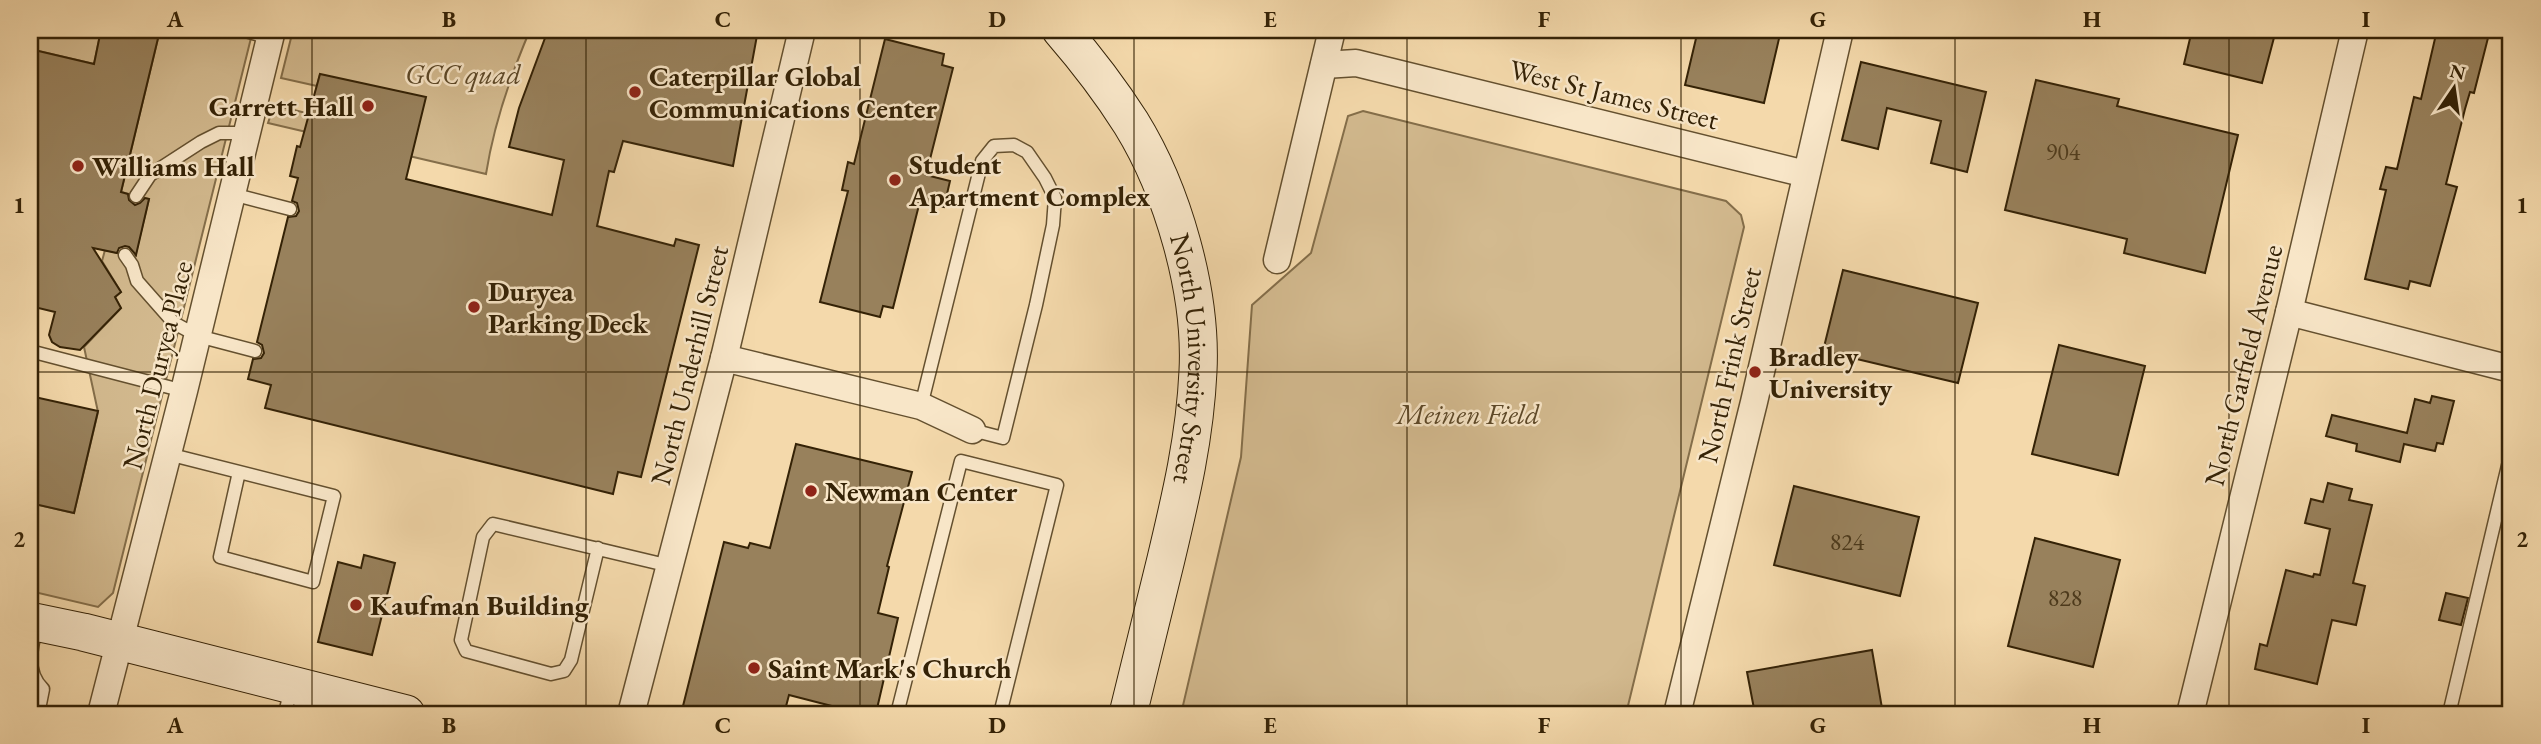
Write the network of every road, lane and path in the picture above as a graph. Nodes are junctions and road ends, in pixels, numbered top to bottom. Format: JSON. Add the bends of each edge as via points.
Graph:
{"nodes":[{"id":1,"x":242,"y":30,"type":"edge"},
{"id":2,"x":802,"y":30,"type":"edge"},
{"id":3,"x":1061,"y":30,"type":"edge"},
{"id":4,"x":1332,"y":30,"type":"edge"},
{"id":5,"x":1840,"y":30,"type":"edge"},
{"id":6,"x":2355,"y":30,"type":"edge"},
{"id":7,"x":271,"y":34,"type":"edge"},
{"id":8,"x":1324,"y":65,"type":"junction"},
{"id":9,"x":247,"y":133,"type":"junction"},
{"id":10,"x":1806,"y":174,"type":"junction"},
{"id":11,"x":232,"y":194,"type":"junction"},
{"id":12,"x":136,"y":196,"type":"dead end"},
{"id":13,"x":290,"y":209,"type":"dead end"},
{"id":14,"x":125,"y":255,"type":"dead end"},
{"id":15,"x":1277,"y":260,"type":"dead end"},
{"id":16,"x":2289,"y":312,"type":"junction"},
{"id":17,"x":198,"y":336,"type":"junction"},
{"id":18,"x":30,"y":351,"type":"edge"},
{"id":19,"x":255,"y":351,"type":"dead end"},
{"id":20,"x":724,"y":358,"type":"junction"},
{"id":21,"x":2511,"y":369,"type":"edge"},
{"id":22,"x":184,"y":391,"type":"junction"},
{"id":23,"x":921,"y":406,"type":"junction"},
{"id":24,"x":972,"y":430,"type":"joint"},
{"id":25,"x":2511,"y":453,"type":"edge"},
{"id":26,"x":168,"y":454,"type":"junction"},
{"id":27,"x":239,"y":472,"type":"junction"},
{"id":28,"x":598,"y":548,"type":"junction"},
{"id":29,"x":670,"y":566,"type":"junction"},
{"id":30,"x":34,"y":622,"type":"edge"},
{"id":31,"x":119,"y":642,"type":"junction"},
{"id":32,"x":288,"y":700,"type":"edge"},
{"id":33,"x":364,"y":709,"type":"edge"},
{"id":34,"x":38,"y":714,"type":"edge"},
{"id":35,"x":101,"y":714,"type":"edge"},
{"id":36,"x":406,"y":714,"type":"edge"},
{"id":37,"x":631,"y":714,"type":"edge"},
{"id":38,"x":897,"y":714,"type":"edge"},
{"id":39,"x":999,"y":714,"type":"edge"},
{"id":40,"x":1128,"y":714,"type":"edge"},
{"id":41,"x":1677,"y":714,"type":"edge"},
{"id":42,"x":2190,"y":714,"type":"edge"},
{"id":43,"x":2449,"y":714,"type":"edge"}],
"edges":[{"from":1,"to":7,"type":"lane"},
{"from":2,"to":20,"type":"street","name":"North Underhill Street"},
{"from":3,"to":40,"type":"main road","name":"North University Street","via":[[1132,125],[1156,172],[1188,264],[1197,318],[1198,370],[1189,462]]},
{"from":4,"to":8,"type":"street"},
{"from":5,"to":10,"type":"street","name":"North Frink Street"},
{"from":6,"to":16,"type":"street","name":"North Garfield Avenue"},
{"from":7,"to":9,"type":"street","name":"North Duryea Place"},
{"from":8,"to":10,"type":"street","name":"West St James Street","via":[[1356,63]]},
{"from":8,"to":15,"type":"street"},
{"from":9,"to":11,"type":"street","name":"North Duryea Place"},
{"from":9,"to":12,"type":"lane","via":[[219,134],[201,142],[150,175]]},
{"from":10,"to":41,"type":"street","name":"North Frink Street"},
{"from":11,"to":13,"type":"lane"},
{"from":11,"to":17,"type":"street","name":"North Duryea Place"},
{"from":14,"to":17,"type":"lane","via":[[138,281],[174,323]]},
{"from":16,"to":21,"type":"street"},
{"from":16,"to":42,"type":"street","name":"North Garfield Avenue"},
{"from":17,"to":19,"type":"lane"},
{"from":17,"to":22,"type":"street","name":"North Duryea Place"},
{"from":18,"to":22,"type":"lane"},
{"from":20,"to":23,"type":"street"},
{"from":20,"to":29,"type":"street","name":"North Underhill Street"},
{"from":22,"to":26,"type":"street","name":"North Duryea Place"},
{"from":23,"to":24,"type":"street"},
{"from":23,"to":24,"type":"lane","via":[[982,161],[994,146],[1014,145],[1027,152],[1055,198],[1053,225],[1003,438]]},
{"from":25,"to":43,"type":"lane"},
{"from":26,"to":27,"type":"lane"},
{"from":26,"to":31,"type":"street","name":"North Duryea Place"},
{"from":27,"to":27,"type":"lane","via":[[334,496],[313,582],[220,557]]},
{"from":28,"to":28,"type":"lane","via":[[493,524],[483,537],[461,640],[466,651],[551,674],[564,671],[572,660]]},
{"from":28,"to":29,"type":"lane"},
{"from":29,"to":37,"type":"street","name":"North Underhill Street"},
{"from":30,"to":31,"type":"main road"},
{"from":30,"to":34,"type":"lane","via":[[30,653],[35,681],[43,689]]},
{"from":31,"to":32,"type":"main road"},
{"from":31,"to":35,"type":"street","name":"North Duryea Place"},
{"from":32,"to":33,"type":"main road"},
{"from":33,"to":36,"type":"main road"},
{"from":38,"to":39,"type":"lane","via":[[961,461],[1057,485]]}]}
